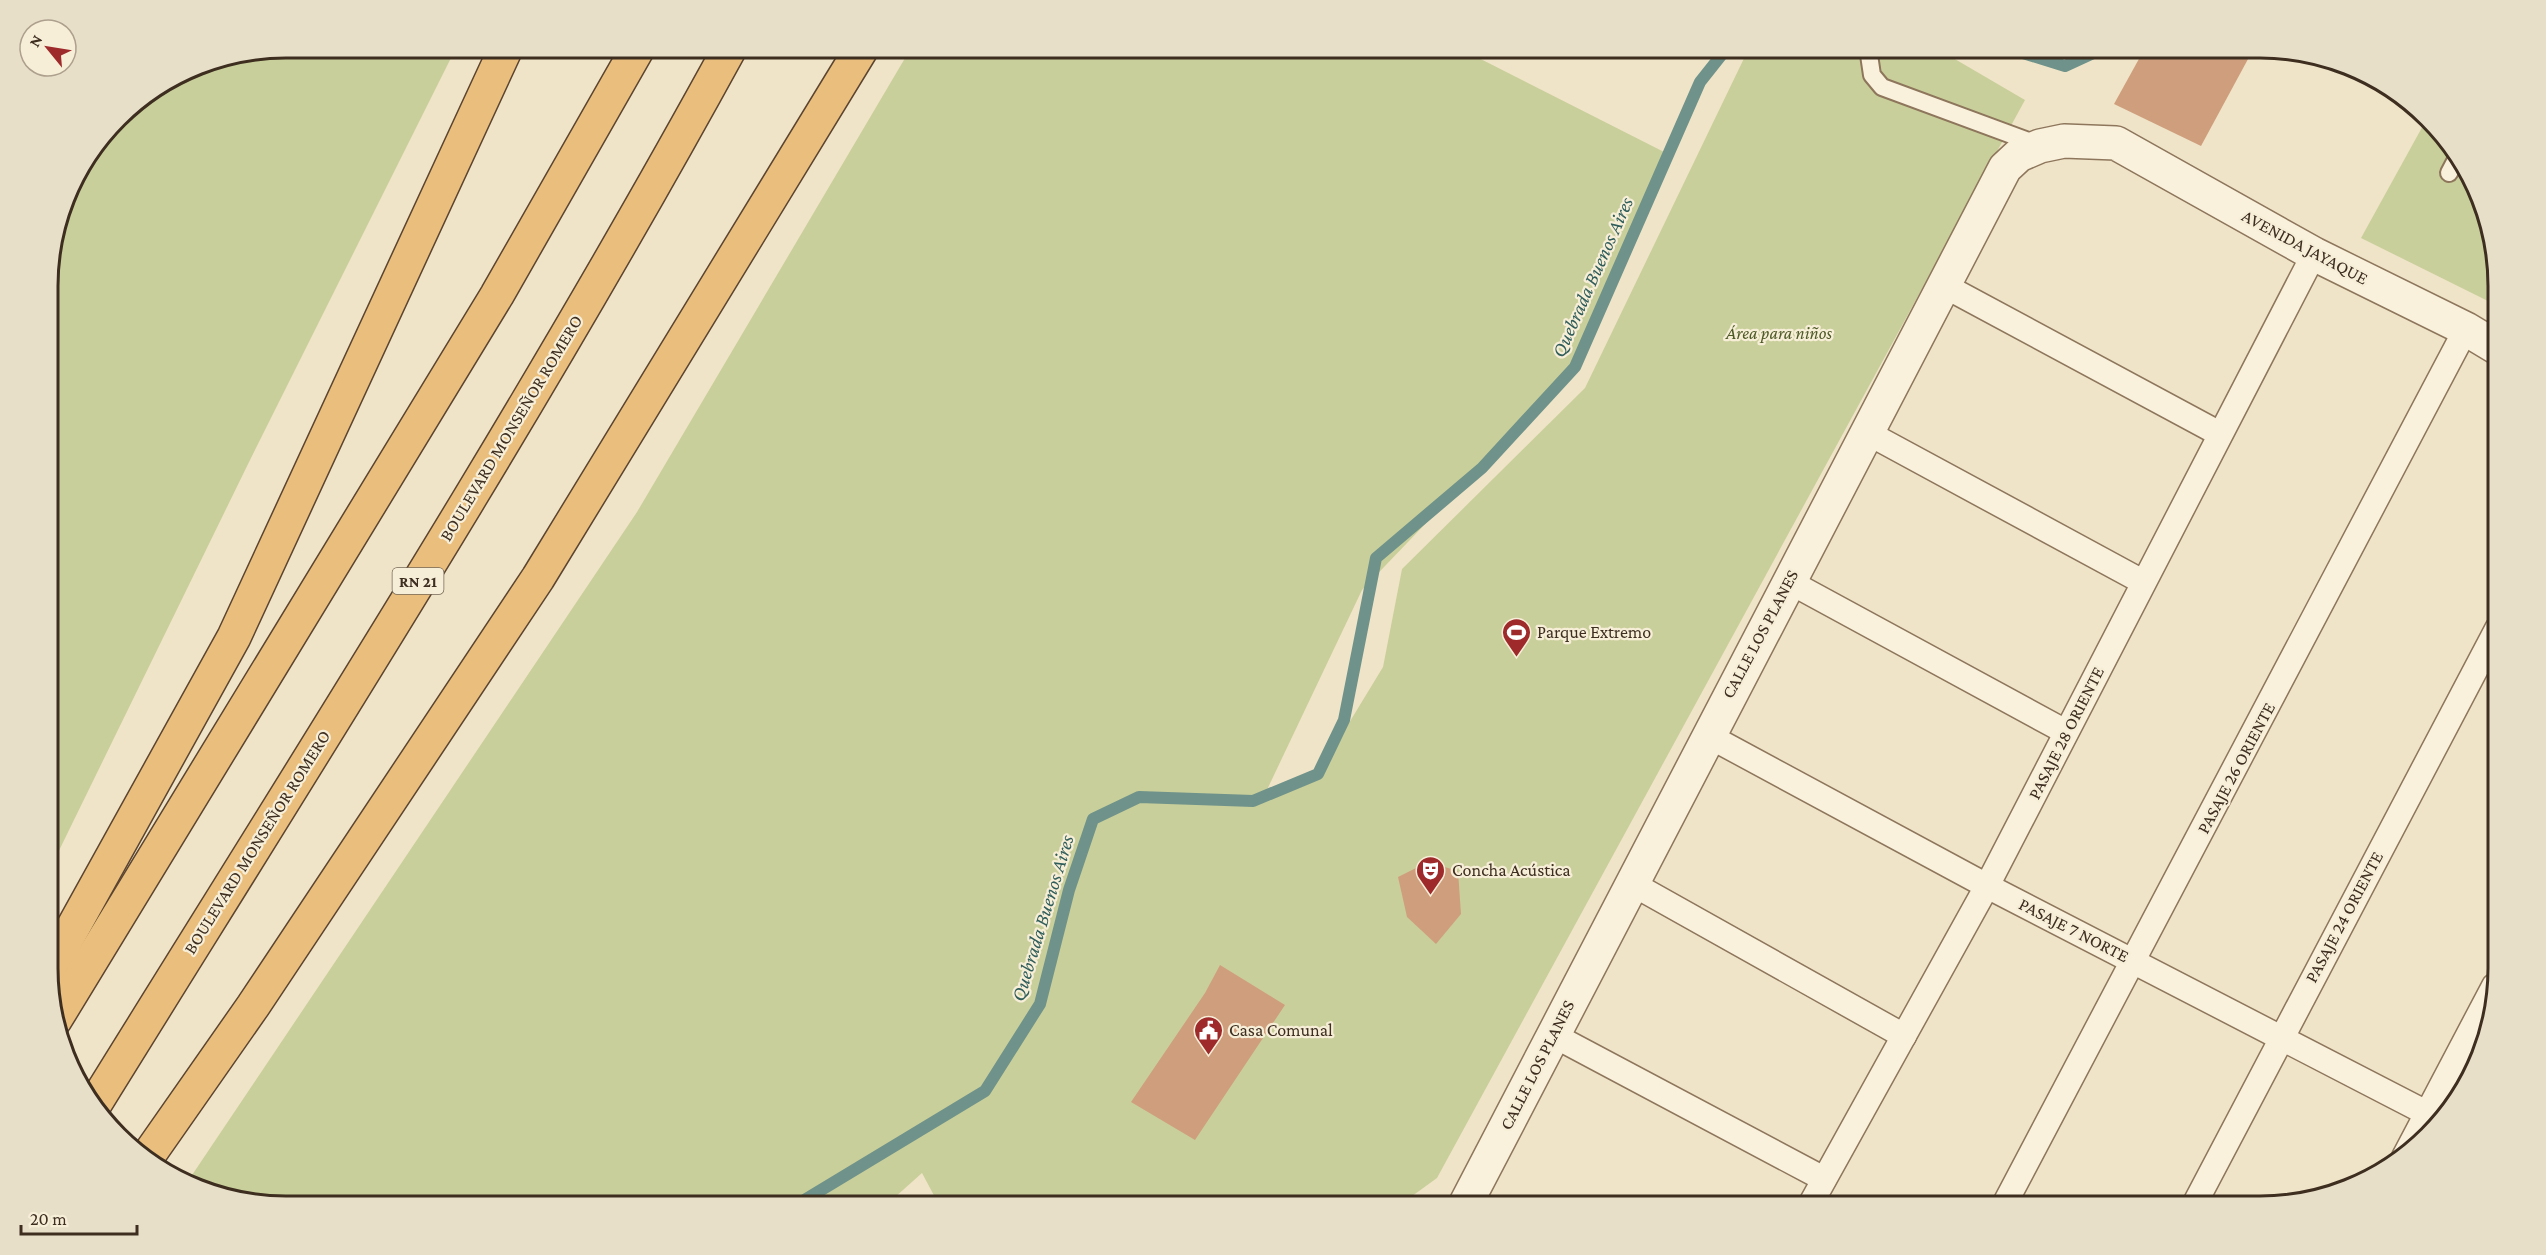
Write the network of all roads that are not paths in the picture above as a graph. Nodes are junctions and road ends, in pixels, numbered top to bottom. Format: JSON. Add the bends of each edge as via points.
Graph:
{"nodes":[{"id":1,"x":501,"y":58,"type":"edge"},
{"id":2,"x":632,"y":58,"type":"edge"},
{"id":3,"x":724,"y":58,"type":"edge"},
{"id":4,"x":856,"y":58,"type":"edge"},
{"id":5,"x":1869,"y":58,"type":"edge"},
{"id":6,"x":2116,"y":143,"type":"joint"},
{"id":7,"x":2040,"y":146,"type":"junction"},
{"id":8,"x":2453,"y":166,"type":"edge"},
{"id":9,"x":2449,"y":173,"type":"dead end"},
{"id":10,"x":2314,"y":254,"type":"junction"},
{"id":11,"x":1943,"y":285,"type":"junction"},
{"id":12,"x":2466,"y":329,"type":"junction"},
{"id":13,"x":2488,"y":342,"type":"edge"},
{"id":14,"x":1866,"y":432,"type":"junction"},
{"id":15,"x":2220,"y":434,"type":"junction"},
{"id":16,"x":1788,"y":581,"type":"junction"},
{"id":17,"x":2143,"y":582,"type":"junction"},
{"id":18,"x":2488,"y":646,"type":"edge"},
{"id":19,"x":2066,"y":732,"type":"junction"},
{"id":20,"x":1707,"y":735,"type":"junction"},
{"id":21,"x":1631,"y":883,"type":"junction"},
{"id":22,"x":1987,"y":886,"type":"junction"},
{"id":23,"x":58,"y":955,"type":"edge"},
{"id":24,"x":2135,"y":961,"type":"junction"},
{"id":25,"x":2484,"y":1007,"type":"edge"},
{"id":26,"x":62,"y":1008,"type":"edge"},
{"id":27,"x":1553,"y":1035,"type":"junction"},
{"id":28,"x":1904,"y":1036,"type":"junction"},
{"id":29,"x":2281,"y":1038,"type":"junction"},
{"id":30,"x":99,"y":1098,"type":"edge"},
{"id":31,"x":2436,"y":1112,"type":"edge"},
{"id":32,"x":2433,"y":1116,"type":"edge"},
{"id":33,"x":151,"y":1151,"type":"edge"},
{"id":34,"x":1824,"y":1179,"type":"junction"},
{"id":35,"x":1471,"y":1196,"type":"edge"},
{"id":36,"x":1815,"y":1196,"type":"edge"},
{"id":37,"x":2009,"y":1196,"type":"edge"},
{"id":38,"x":2199,"y":1196,"type":"edge"}],
"edges":[{"from":1,"to":23,"type":"highway","via":[[234,637]]},
{"from":2,"to":26,"type":"highway","via":[[497,295]]},
{"from":3,"to":30,"type":"highway","name":"BOULEVARD MONSEÑOR ROMERO","number":"RN 21","via":[[510,433]]},
{"from":4,"to":33,"type":"highway","via":[[538,578],[253,1006]]},
{"from":5,"to":7,"type":"lane","via":[[1872,75],[1881,87]]},
{"from":6,"to":7,"type":"street","name":"CALLE LOS PLANES","via":[[2064,141]]},
{"from":6,"to":10,"type":"street","name":"AVENIDA JAYAQUE"},
{"from":7,"to":11,"type":"street","name":"CALLE LOS PLANES","via":[[2019,155],[2005,168]]},
{"from":8,"to":9,"type":"lane"},
{"from":10,"to":12,"type":"street","name":"AVENIDA JAYAQUE"},
{"from":10,"to":15,"type":"street","name":"PASAJE 28 ORIENTE"},
{"from":11,"to":14,"type":"street","name":"CALLE LOS PLANES"},
{"from":11,"to":15,"type":"street"},
{"from":12,"to":13,"type":"street","name":"AVENIDA JAYAQUE"},
{"from":12,"to":24,"type":"street","name":"PASAJE 26 ORIENTE"},
{"from":14,"to":16,"type":"street","name":"CALLE LOS PLANES"},
{"from":14,"to":17,"type":"street"},
{"from":15,"to":17,"type":"street","name":"PASAJE 28 ORIENTE"},
{"from":16,"to":19,"type":"street"},
{"from":16,"to":20,"type":"street","name":"CALLE LOS PLANES"},
{"from":17,"to":19,"type":"street","name":"PASAJE 28 ORIENTE"},
{"from":18,"to":29,"type":"street","name":"PASAJE 24 ORIENTE"},
{"from":19,"to":22,"type":"street","name":"PASAJE 28 ORIENTE"},
{"from":20,"to":21,"type":"street","name":"CALLE LOS PLANES"},
{"from":20,"to":22,"type":"street","name":"PASAJE 7 NORTE"},
{"from":21,"to":27,"type":"street","name":"CALLE LOS PLANES"},
{"from":21,"to":28,"type":"street"},
{"from":22,"to":24,"type":"street","name":"PASAJE 7 NORTE"},
{"from":22,"to":28,"type":"street","name":"PASAJE 28 ORIENTE"},
{"from":24,"to":29,"type":"street","name":"PASAJE 7 NORTE"},
{"from":24,"to":37,"type":"street","name":"PASAJE 26 ORIENTE"},
{"from":25,"to":31,"type":"street"},
{"from":27,"to":34,"type":"street"},
{"from":27,"to":35,"type":"street","name":"CALLE LOS PLANES"},
{"from":28,"to":34,"type":"street","name":"PASAJE 28 ORIENTE"},
{"from":29,"to":32,"type":"street","name":"PASAJE 7 NORTE"},
{"from":29,"to":38,"type":"street","name":"PASAJE 24 ORIENTE"},
{"from":34,"to":36,"type":"street","name":"PASAJE 28 ORIENTE"}]}
